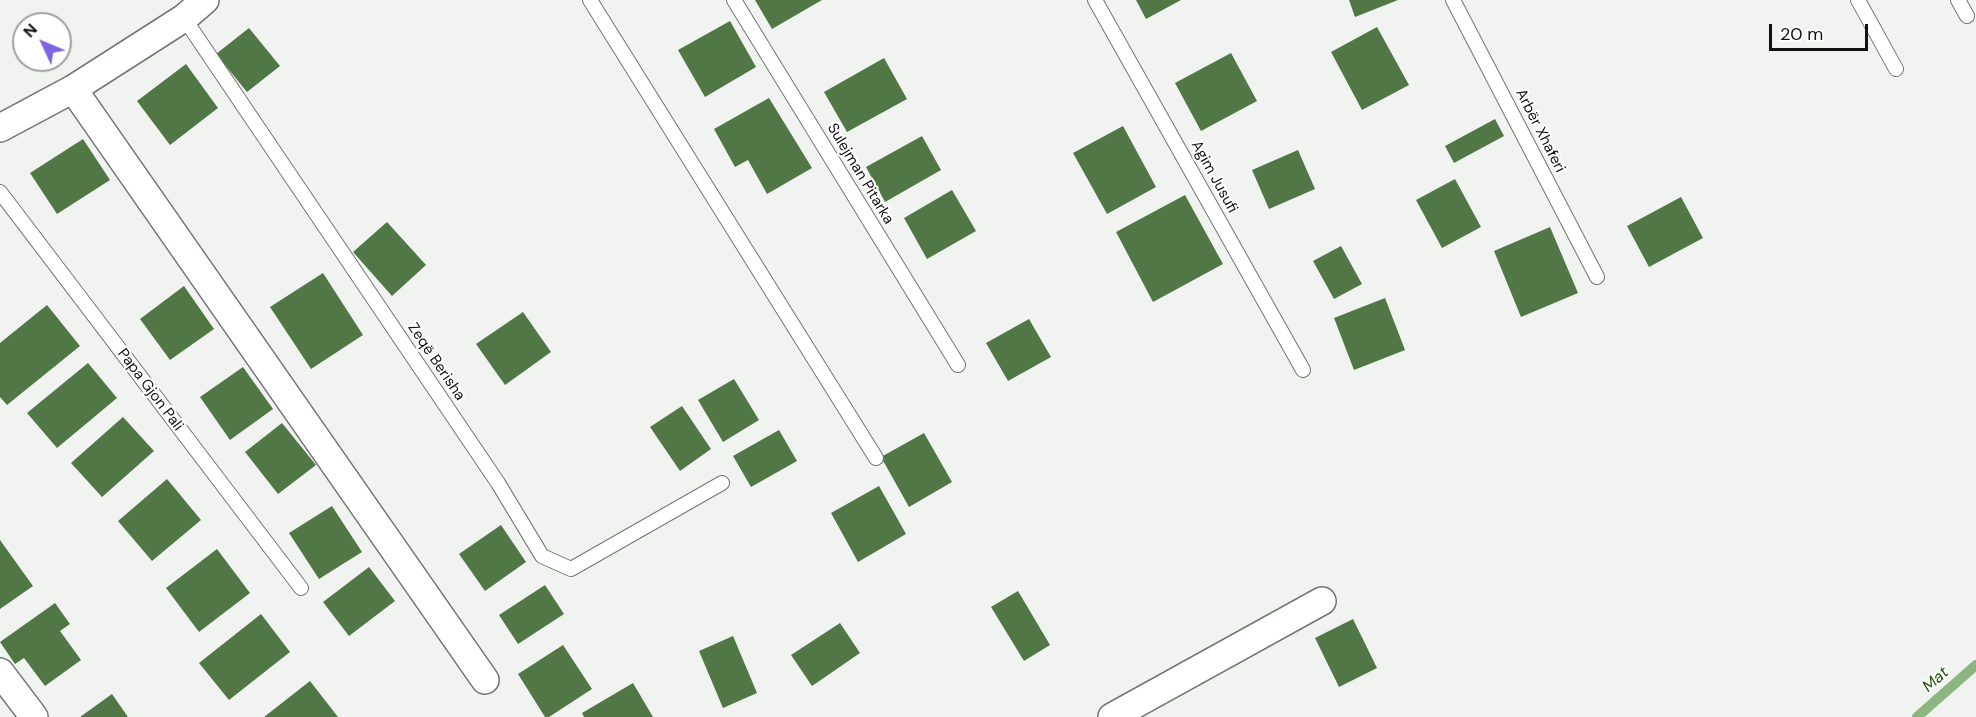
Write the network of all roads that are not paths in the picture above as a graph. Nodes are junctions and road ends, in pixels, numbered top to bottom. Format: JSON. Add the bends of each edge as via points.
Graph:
{"nodes":[{"id":1,"x":205,"y":0,"type":"edge"},
{"id":2,"x":590,"y":0,"type":"edge"},
{"id":3,"x":734,"y":0,"type":"edge"},
{"id":4,"x":1095,"y":0,"type":"edge"},
{"id":5,"x":1453,"y":0,"type":"edge"},
{"id":6,"x":1858,"y":0,"type":"edge"},
{"id":7,"x":1958,"y":0,"type":"edge"},
{"id":8,"x":186,"y":9,"type":"edge"},
{"id":9,"x":1967,"y":16,"type":"dead end"},
{"id":10,"x":1896,"y":69,"type":"dead end"},
{"id":11,"x":73,"y":90,"type":"junction"},
{"id":12,"x":0,"y":128,"type":"edge"},
{"id":13,"x":0,"y":192,"type":"edge"},
{"id":14,"x":1597,"y":277,"type":"dead end"},
{"id":15,"x":958,"y":365,"type":"dead end"},
{"id":16,"x":1304,"y":370,"type":"dead end"},
{"id":17,"x":876,"y":459,"type":"dead end"},
{"id":18,"x":722,"y":483,"type":"dead end"},
{"id":19,"x":301,"y":588,"type":"dead end"},
{"id":20,"x":1322,"y":601,"type":"dead end"},
{"id":21,"x":0,"y":672,"type":"edge"},
{"id":22,"x":485,"y":680,"type":"dead end"},
{"id":23,"x":34,"y":717,"type":"edge"},
{"id":24,"x":1112,"y":717,"type":"edge"}],
"edges":[{"from":1,"to":8,"type":"street"},
{"from":2,"to":17,"type":"lane"},
{"from":3,"to":15,"type":"lane","name":"Sulejman Pitarka"},
{"from":4,"to":16,"type":"lane","name":"Agim Jusufi"},
{"from":5,"to":14,"type":"lane","name":"Arbër Xhaferi"},
{"from":6,"to":10,"type":"lane"},
{"from":7,"to":9,"type":"lane"},
{"from":8,"to":11,"type":"street"},
{"from":8,"to":18,"type":"lane","name":"Zeqë Berisha","via":[[542,555],[571,569]]},
{"from":11,"to":12,"type":"street"},
{"from":11,"to":22,"type":"street"},
{"from":13,"to":19,"type":"lane","name":"Papa Gjon Pali"},
{"from":20,"to":24,"type":"street"},
{"from":21,"to":23,"type":"street"}]}
